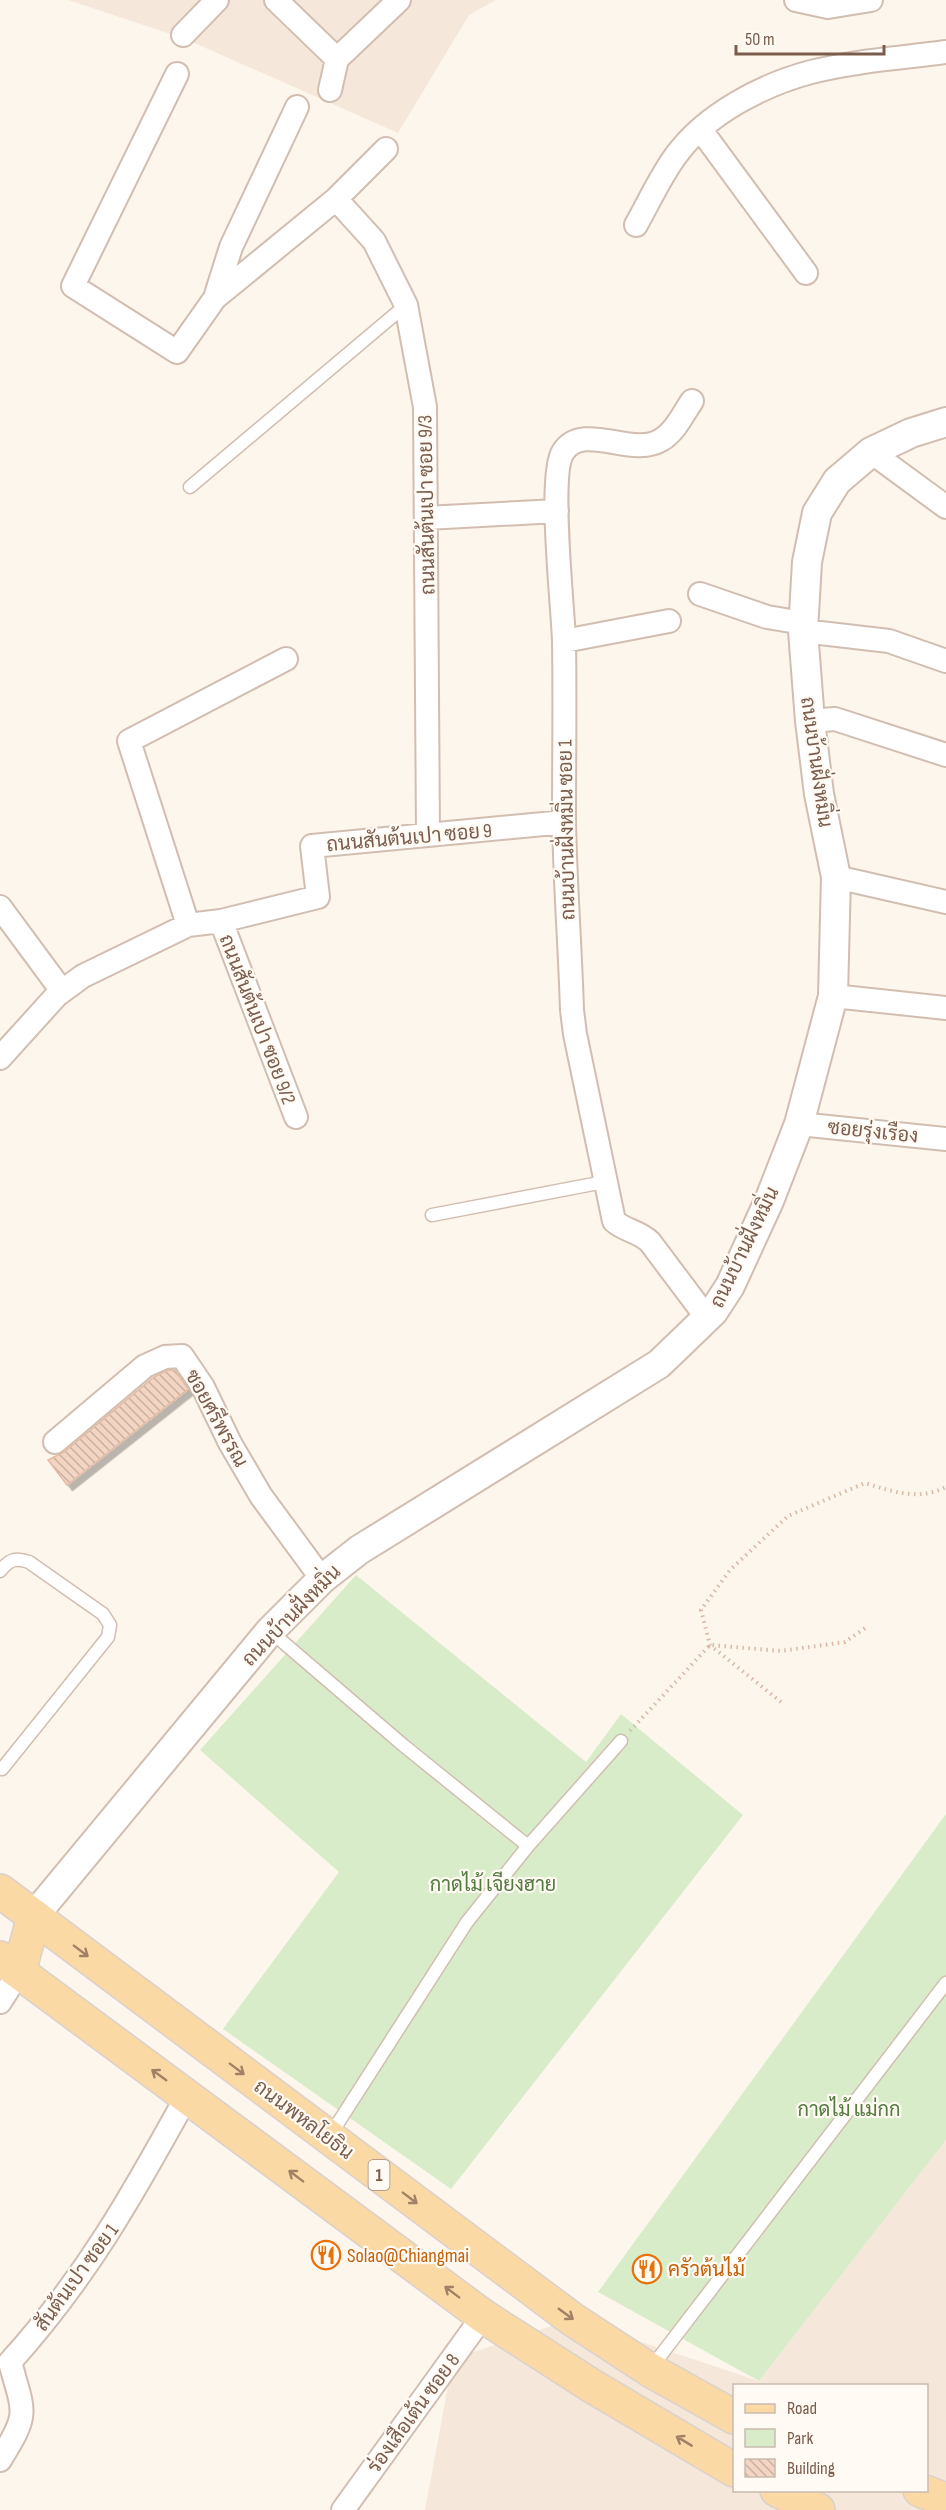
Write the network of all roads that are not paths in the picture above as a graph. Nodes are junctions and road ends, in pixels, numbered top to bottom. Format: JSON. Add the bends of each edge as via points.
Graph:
{"nodes":[{"id":1,"x":217,"y":0,"type":"edge"},
{"id":2,"x":276,"y":0,"type":"edge"},
{"id":3,"x":399,"y":0,"type":"edge"},
{"id":4,"x":796,"y":0,"type":"edge"},
{"id":5,"x":871,"y":0,"type":"edge"},
{"id":6,"x":183,"y":35,"type":"dead end"},
{"id":7,"x":946,"y":52,"type":"edge"},
{"id":8,"x":337,"y":60,"type":"junction"},
{"id":9,"x":177,"y":74,"type":"dead end"},
{"id":10,"x":330,"y":90,"type":"dead end"},
{"id":11,"x":297,"y":106,"type":"dead end"},
{"id":12,"x":701,"y":130,"type":"junction"},
{"id":13,"x":386,"y":149,"type":"dead end"},
{"id":14,"x":336,"y":199,"type":"junction"},
{"id":15,"x":636,"y":225,"type":"dead end"},
{"id":16,"x":806,"y":273,"type":"dead end"},
{"id":17,"x":215,"y":298,"type":"junction"},
{"id":18,"x":406,"y":305,"type":"junction"},
{"id":19,"x":692,"y":401,"type":"dead end"},
{"id":20,"x":946,"y":422,"type":"edge"},
{"id":21,"x":871,"y":452,"type":"junction"},
{"id":22,"x":190,"y":487,"type":"dead end"},
{"id":23,"x":946,"y":507,"type":"edge"},
{"id":24,"x":557,"y":511,"type":"junction"},
{"id":25,"x":426,"y":518,"type":"junction"},
{"id":26,"x":700,"y":594,"type":"dead end"},
{"id":27,"x":669,"y":621,"type":"dead end"},
{"id":28,"x":803,"y":627,"type":"junction"},
{"id":29,"x":564,"y":641,"type":"junction"},
{"id":30,"x":286,"y":659,"type":"dead end"},
{"id":31,"x":946,"y":662,"type":"edge"},
{"id":32,"x":810,"y":721,"type":"junction"},
{"id":33,"x":946,"y":755,"type":"edge"},
{"id":34,"x":564,"y":822,"type":"junction"},
{"id":35,"x":428,"y":835,"type":"junction"},
{"id":36,"x":836,"y":877,"type":"junction"},
{"id":37,"x":946,"y":902,"type":"edge"},
{"id":38,"x":0,"y":908,"type":"edge"},
{"id":39,"x":221,"y":921,"type":"junction"},
{"id":40,"x":188,"y":925,"type":"junction"},
{"id":41,"x":62,"y":991,"type":"junction"},
{"id":42,"x":833,"y":996,"type":"junction"},
{"id":43,"x":946,"y":1008,"type":"edge"},
{"id":44,"x":0,"y":1058,"type":"edge"},
{"id":45,"x":296,"y":1117,"type":"dead end"},
{"id":46,"x":799,"y":1124,"type":"junction"},
{"id":47,"x":946,"y":1139,"type":"edge"},
{"id":48,"x":604,"y":1182,"type":"junction"},
{"id":49,"x":432,"y":1215,"type":"dead end"},
{"id":50,"x":707,"y":1318,"type":"junction"},
{"id":51,"x":55,"y":1442,"type":"dead end"},
{"id":52,"x":0,"y":1571,"type":"edge"},
{"id":53,"x":322,"y":1579,"type":"junction"},
{"id":54,"x":270,"y":1631,"type":"junction"},
{"id":55,"x":621,"y":1741,"type":"road end"},
{"id":56,"x":1,"y":1770,"type":"edge"},
{"id":57,"x":528,"y":1846,"type":"junction"},
{"id":58,"x":0,"y":1891,"type":"edge"},
{"id":59,"x":34,"y":1916,"type":"junction"},
{"id":60,"x":10,"y":1965,"type":"edge"},
{"id":61,"x":946,"y":1983,"type":"edge"},
{"id":62,"x":0,"y":2002,"type":"edge"},
{"id":63,"x":187,"y":2096,"type":"junction"},
{"id":64,"x":329,"y":2138,"type":"junction"},
{"id":65,"x":483,"y":2316,"type":"junction"},
{"id":66,"x":5,"y":2356,"type":"edge"},
{"id":67,"x":650,"y":2370,"type":"junction"},
{"id":68,"x":733,"y":2416,"type":"edge"},
{"id":69,"x":0,"y":2460,"type":"edge"},
{"id":70,"x":733,"y":2469,"type":"edge"},
{"id":71,"x":781,"y":2492,"type":"edge"},
{"id":72,"x":925,"y":2492,"type":"edge"},
{"id":73,"x":946,"y":2500,"type":"edge"},
{"id":74,"x":343,"y":2510,"type":"edge"},
{"id":75,"x":818,"y":2510,"type":"edge"}],
"edges":[{"from":1,"to":6,"type":"street"},
{"from":2,"to":8,"type":"street"},
{"from":3,"to":8,"type":"street"},
{"from":4,"to":5,"type":"street","via":[[828,7]]},
{"from":7,"to":12,"type":"street","via":[[810,72],[734,105]]},
{"from":8,"to":10,"type":"street"},
{"from":9,"to":17,"type":"street","via":[[73,286],[177,352]]},
{"from":11,"to":17,"type":"street","via":[[231,247]]},
{"from":12,"to":15,"type":"street","via":[[675,156]]},
{"from":12,"to":16,"type":"street"},
{"from":13,"to":14,"type":"street"},
{"from":14,"to":17,"type":"street"},
{"from":14,"to":18,"type":"street","name":"ถนนสันต้นเปา ซอย 9/3","via":[[374,241]]},
{"from":18,"to":22,"type":"lane"},
{"from":18,"to":25,"type":"street","name":"ถนนสันต้นเปา ซอย 9/3","via":[[425,407]]},
{"from":19,"to":24,"type":"street","name":"ถนนบ้านฝั่งหมิ่น ซอย 1","via":[[670,433],[649,446],[585,439],[565,448],[558,470]]},
{"from":20,"to":21,"type":"street","name":"ถนนบ้านฝั่งหมิ่น"},
{"from":21,"to":23,"type":"street"},
{"from":21,"to":28,"type":"street","name":"ถนนบ้านฝั่งหมิ่น","via":[[837,481],[817,513],[807,562]]},
{"from":24,"to":25,"type":"street"},
{"from":24,"to":29,"type":"street","name":"ถนนบ้านฝั่งหมิ่น ซอย 1"},
{"from":25,"to":35,"type":"street","name":"ถนนสันต้นเปา ซอย 9/3"},
{"from":26,"to":28,"type":"street"},
{"from":27,"to":29,"type":"street"},
{"from":28,"to":31,"type":"street","via":[[888,641]]},
{"from":28,"to":32,"type":"street","name":"ถนนบ้านฝั่งหมิ่น"},
{"from":29,"to":34,"type":"street","name":"ถนนบ้านฝั่งหมิ่น ซอย 1"},
{"from":30,"to":40,"type":"street","via":[[129,741]]},
{"from":32,"to":33,"type":"street","via":[[835,719]]},
{"from":32,"to":36,"type":"street","name":"ถนนบ้านฝั่งหมิ่น","via":[[819,794]]},
{"from":34,"to":35,"type":"street","name":"ถนนสันต้นเปา ซอย 9"},
{"from":34,"to":48,"type":"street","name":"ถนนบ้านฝั่งหมิ่น ซอย 1","via":[[572,1010]]},
{"from":35,"to":39,"type":"street","name":"ถนนสันต้นเปา ซอย 9","via":[[312,846],[318,897]]},
{"from":36,"to":37,"type":"street"},
{"from":36,"to":42,"type":"street","name":"ถนนบ้านฝั่งหมิ่น"},
{"from":38,"to":41,"type":"street"},
{"from":39,"to":40,"type":"street","name":"ถนนสันต้นเปา ซอย 9"},
{"from":39,"to":45,"type":"street","name":"ถนนสันต้นเปา ซอย 9/2"},
{"from":40,"to":41,"type":"street","name":"ถนนสันต้นเปา ซอย 9","via":[[83,976]]},
{"from":41,"to":44,"type":"street","name":"ถนนสันต้นเปา ซอย 9"},
{"from":42,"to":43,"type":"street"},
{"from":42,"to":46,"type":"street","name":"ถนนบ้านฝั่งหมิ่น"},
{"from":46,"to":47,"type":"street","name":"ซอยรุ่งเรือง"},
{"from":46,"to":50,"type":"street","name":"ถนนบ้านฝั่งหมิ่น","via":[[730,1286]]},
{"from":48,"to":49,"type":"lane"},
{"from":48,"to":50,"type":"street","name":"ถนนบ้านฝั่งหมิ่น ซอย 1","via":[[614,1221],[650,1242]]},
{"from":50,"to":53,"type":"street","name":"ถนนบ้านฝั่งหมิ่น","via":[[658,1364],[359,1550]]},
{"from":51,"to":53,"type":"street","name":"ซอยศรีพรรณ","via":[[145,1366],[165,1357],[182,1356],[203,1387],[261,1496]]},
{"from":52,"to":56,"type":"lane","via":[[8,1561],[29,1562],[103,1614],[110,1625],[108,1637]]},
{"from":53,"to":54,"type":"street","name":"ถนนบ้านฝั่งหมิ่น"},
{"from":54,"to":57,"type":"lane"},
{"from":54,"to":59,"type":"street","name":"ถนนบ้านฝั่งหมิ่น"},
{"from":55,"to":57,"type":"lane"},
{"from":57,"to":64,"type":"lane","via":[[467,1922]]},
{"from":58,"to":59,"type":"main road","name":"ถนนพหลโยธิน","number":"1"},
{"from":59,"to":60,"type":"main road"},
{"from":59,"to":64,"type":"main road","name":"ถนนพหลโยธิน","number":"1","one_way":true},
{"from":60,"to":62,"type":"street"},
{"from":63,"to":60,"type":"main road","one_way":true},
{"from":61,"to":67,"type":"lane"},
{"from":65,"to":63,"type":"main road","one_way":true},
{"from":63,"to":66,"type":"street","name":"สันต้นเปา ซอย 1","via":[[94,2257],[48,2320]]},
{"from":64,"to":67,"type":"main road","name":"ถนนพหลโยธิน","number":"1","one_way":true,"via":[[572,2319]]},
{"from":70,"to":65,"type":"main road","one_way":true},
{"from":65,"to":74,"type":"street","name":"ร่องเสือเต้น ซอย 8"},
{"from":66,"to":69,"type":"street","name":"สันต้นเปา ซอย 1","via":[[24,2411],[19,2430]]},
{"from":67,"to":68,"type":"main road","name":"ถนนพหลโยธิน","number":"1"},
{"from":71,"to":75,"type":"main road"},
{"from":72,"to":73,"type":"main road"}]}
